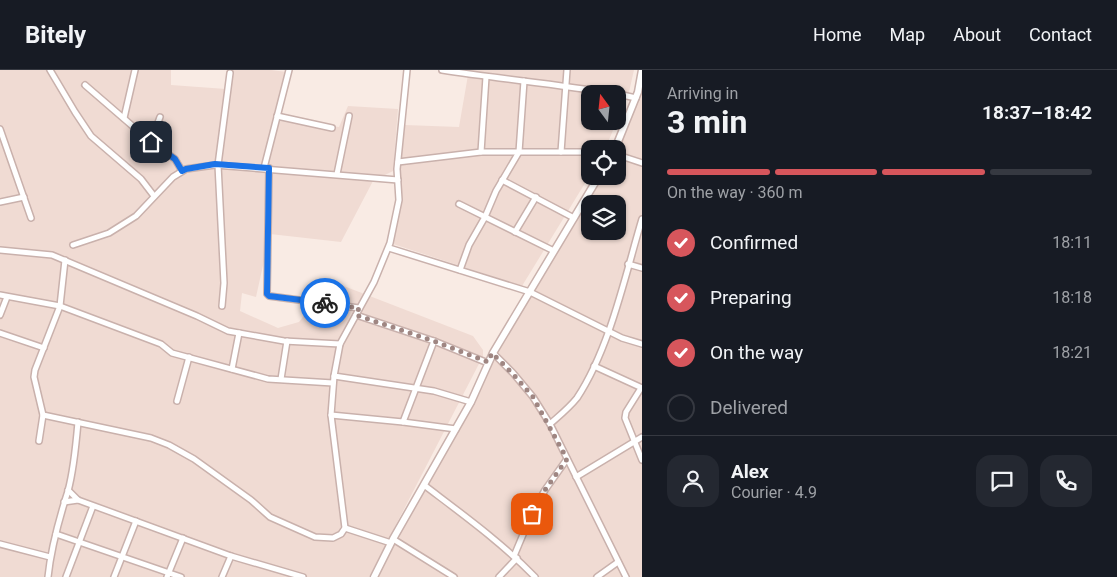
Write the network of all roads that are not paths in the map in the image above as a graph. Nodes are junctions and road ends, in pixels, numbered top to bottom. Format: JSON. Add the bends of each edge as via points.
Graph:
{"nodes":[{"id":1,"x":50,"y":70,"type":"edge"},
{"id":2,"x":135,"y":70,"type":"edge"},
{"id":3,"x":288,"y":70,"type":"edge"},
{"id":4,"x":408,"y":70,"type":"edge"},
{"id":5,"x":442,"y":70,"type":"edge"},
{"id":6,"x":567,"y":70,"type":"edge"},
{"id":7,"x":642,"y":70,"type":"edge"},
{"id":8,"x":461,"y":71,"type":"edge"},
{"id":9,"x":230,"y":73,"type":"dead end"},
{"id":10,"x":486,"y":77,"type":"junction"},
{"id":11,"x":524,"y":82,"type":"junction"},
{"id":12,"x":85,"y":85,"type":"dead end"},
{"id":13,"x":566,"y":85,"type":"junction"},
{"id":14,"x":581,"y":88,"type":"edge"},
{"id":15,"x":638,"y":94,"type":"edge"},
{"id":16,"x":277,"y":116,"type":"junction"},
{"id":17,"x":349,"y":116,"type":"dead end"},
{"id":18,"x":160,"y":117,"type":"dead end"},
{"id":19,"x":124,"y":118,"type":"junction"},
{"id":20,"x":332,"y":128,"type":"dead end"},
{"id":21,"x":0,"y":129,"type":"edge"},
{"id":22,"x":619,"y":140,"type":"edge"},
{"id":23,"x":151,"y":142,"type":"junction"},
{"id":24,"x":481,"y":152,"type":"junction"},
{"id":25,"x":519,"y":152,"type":"junction"},
{"id":26,"x":561,"y":152,"type":"junction"},
{"id":27,"x":581,"y":152,"type":"edge"},
{"id":28,"x":626,"y":158,"type":"edge"},
{"id":29,"x":398,"y":162,"type":"junction"},
{"id":30,"x":642,"y":164,"type":"edge"},
{"id":31,"x":218,"y":165,"type":"junction"},
{"id":32,"x":267,"y":168,"type":"junction"},
{"id":33,"x":182,"y":171,"type":"junction"},
{"id":34,"x":337,"y":174,"type":"junction"},
{"id":35,"x":398,"y":180,"type":"junction"},
{"id":36,"x":502,"y":180,"type":"junction"},
{"id":37,"x":594,"y":185,"type":"edge"},
{"id":38,"x":154,"y":196,"type":"junction"},
{"id":39,"x":24,"y":197,"type":"junction"},
{"id":40,"x":536,"y":197,"type":"junction"},
{"id":41,"x":0,"y":202,"type":"edge"},
{"id":42,"x":459,"y":204,"type":"dead end"},
{"id":43,"x":485,"y":217,"type":"junction"},
{"id":44,"x":31,"y":218,"type":"dead end"},
{"id":45,"x":574,"y":218,"type":"junction"},
{"id":46,"x":642,"y":219,"type":"edge"},
{"id":47,"x":515,"y":232,"type":"junction"},
{"id":48,"x":73,"y":245,"type":"dead end"},
{"id":49,"x":388,"y":248,"type":"junction"},
{"id":50,"x":0,"y":250,"type":"edge"},
{"id":51,"x":554,"y":251,"type":"junction"},
{"id":52,"x":65,"y":260,"type":"junction"},
{"id":53,"x":628,"y":264,"type":"junction"},
{"id":54,"x":642,"y":268,"type":"edge"},
{"id":55,"x":460,"y":270,"type":"junction"},
{"id":56,"x":530,"y":292,"type":"junction"},
{"id":57,"x":0,"y":296,"type":"edge"},
{"id":58,"x":7,"y":297,"type":"junction"},
{"id":59,"x":60,"y":306,"type":"junction"},
{"id":60,"x":222,"y":306,"type":"dead end"},
{"id":61,"x":359,"y":308,"type":"junction"},
{"id":62,"x":0,"y":315,"type":"edge"},
{"id":63,"x":356,"y":315,"type":"junction"},
{"id":64,"x":608,"y":331,"type":"junction"},
{"id":65,"x":0,"y":333,"type":"edge"},
{"id":66,"x":239,"y":333,"type":"junction"},
{"id":67,"x":287,"y":341,"type":"junction"},
{"id":68,"x":434,"y":341,"type":"junction"},
{"id":69,"x":340,"y":344,"type":"junction"},
{"id":70,"x":642,"y":344,"type":"edge"},
{"id":71,"x":44,"y":348,"type":"junction"},
{"id":72,"x":492,"y":353,"type":"junction"},
{"id":73,"x":189,"y":357,"type":"junction"},
{"id":74,"x":488,"y":362,"type":"junction"},
{"id":75,"x":594,"y":366,"type":"junction"},
{"id":76,"x":232,"y":369,"type":"junction"},
{"id":77,"x":334,"y":376,"type":"junction"},
{"id":78,"x":281,"y":379,"type":"junction"},
{"id":79,"x":333,"y":383,"type":"junction"},
{"id":80,"x":415,"y":388,"type":"junction"},
{"id":81,"x":641,"y":388,"type":"edge"},
{"id":82,"x":176,"y":401,"type":"dead end"},
{"id":83,"x":471,"y":402,"type":"junction"},
{"id":84,"x":43,"y":415,"type":"junction"},
{"id":85,"x":331,"y":415,"type":"junction"},
{"id":86,"x":78,"y":422,"type":"junction"},
{"id":87,"x":403,"y":422,"type":"junction"},
{"id":88,"x":550,"y":424,"type":"junction"},
{"id":89,"x":456,"y":429,"type":"junction"},
{"id":90,"x":642,"y":437,"type":"edge"},
{"id":91,"x":39,"y":441,"type":"dead end"},
{"id":92,"x":635,"y":442,"type":"junction"},
{"id":93,"x":567,"y":459,"type":"junction"},
{"id":94,"x":642,"y":460,"type":"edge"},
{"id":95,"x":576,"y":477,"type":"junction"},
{"id":96,"x":424,"y":485,"type":"junction"},
{"id":97,"x":68,"y":490,"type":"junction"},
{"id":98,"x":78,"y":500,"type":"junction"},
{"id":99,"x":64,"y":502,"type":"junction"},
{"id":100,"x":94,"y":506,"type":"junction"},
{"id":101,"x":136,"y":521,"type":"junction"},
{"id":102,"x":345,"y":528,"type":"junction"},
{"id":103,"x":56,"y":534,"type":"junction"},
{"id":104,"x":183,"y":538,"type":"junction"},
{"id":105,"x":392,"y":541,"type":"junction"},
{"id":106,"x":78,"y":542,"type":"junction"},
{"id":107,"x":0,"y":544,"type":"edge"},
{"id":108,"x":231,"y":556,"type":"junction"},
{"id":109,"x":50,"y":557,"type":"junction"},
{"id":110,"x":122,"y":557,"type":"junction"},
{"id":111,"x":515,"y":557,"type":"junction"},
{"id":112,"x":618,"y":562,"type":"junction"},
{"id":113,"x":168,"y":575,"type":"edge"},
{"id":114,"x":48,"y":577,"type":"edge"},
{"id":115,"x":66,"y":577,"type":"edge"},
{"id":116,"x":114,"y":577,"type":"edge"},
{"id":117,"x":182,"y":577,"type":"edge"},
{"id":118,"x":222,"y":577,"type":"edge"},
{"id":119,"x":303,"y":577,"type":"edge"},
{"id":120,"x":374,"y":577,"type":"edge"},
{"id":121,"x":454,"y":577,"type":"edge"},
{"id":122,"x":499,"y":577,"type":"edge"},
{"id":123,"x":534,"y":577,"type":"edge"},
{"id":124,"x":597,"y":577,"type":"edge"},
{"id":125,"x":626,"y":577,"type":"edge"}],
"edges":[{"from":1,"to":38,"type":"street","via":[[91,136],[141,179]]},
{"from":2,"to":19,"type":"street"},
{"from":3,"to":16,"type":"street"},
{"from":4,"to":29,"type":"street"},
{"from":5,"to":8,"type":"street"},
{"from":6,"to":13,"type":"street"},
{"from":7,"to":15,"type":"street"},
{"from":8,"to":10,"type":"street"},
{"from":9,"to":31,"type":"street"},
{"from":10,"to":11,"type":"street"},
{"from":10,"to":24,"type":"street"},
{"from":11,"to":13,"type":"street"},
{"from":11,"to":25,"type":"street"},
{"from":12,"to":19,"type":"street"},
{"from":13,"to":14,"type":"street"},
{"from":13,"to":26,"type":"street"},
{"from":15,"to":22,"type":"street"},
{"from":16,"to":20,"type":"street"},
{"from":16,"to":32,"type":"street"},
{"from":17,"to":34,"type":"street"},
{"from":18,"to":23,"type":"street"},
{"from":19,"to":23,"type":"street"},
{"from":21,"to":39,"type":"street"},
{"from":23,"to":33,"type":"street","via":[[175,159]]},
{"from":24,"to":25,"type":"street"},
{"from":24,"to":29,"type":"street"},
{"from":25,"to":26,"type":"street"},
{"from":25,"to":36,"type":"street"},
{"from":26,"to":27,"type":"street"},
{"from":28,"to":30,"type":"street"},
{"from":29,"to":35,"type":"street"},
{"from":31,"to":32,"type":"street"},
{"from":31,"to":33,"type":"street"},
{"from":31,"to":60,"type":"street","via":[[224,283]]},
{"from":32,"to":34,"type":"street"},
{"from":32,"to":61,"type":"street","via":[[267,294]]},
{"from":33,"to":38,"type":"street"},
{"from":34,"to":35,"type":"street"},
{"from":35,"to":49,"type":"street","via":[[399,200]]},
{"from":36,"to":40,"type":"street"},
{"from":36,"to":43,"type":"street"},
{"from":37,"to":45,"type":"street"},
{"from":38,"to":48,"type":"street","via":[[136,216],[109,233]]},
{"from":39,"to":41,"type":"street"},
{"from":39,"to":44,"type":"street"},
{"from":40,"to":45,"type":"street"},
{"from":40,"to":47,"type":"street"},
{"from":42,"to":43,"type":"street"},
{"from":43,"to":47,"type":"street"},
{"from":43,"to":55,"type":"street","via":[[469,245]]},
{"from":45,"to":51,"type":"street"},
{"from":46,"to":53,"type":"street"},
{"from":47,"to":51,"type":"street"},
{"from":49,"to":55,"type":"street"},
{"from":49,"to":61,"type":"street"},
{"from":50,"to":52,"type":"street","via":[[52,255]]},
{"from":51,"to":56,"type":"street"},
{"from":52,"to":59,"type":"street"},
{"from":52,"to":66,"type":"street"},
{"from":53,"to":54,"type":"street"},
{"from":53,"to":64,"type":"street"},
{"from":55,"to":56,"type":"street"},
{"from":56,"to":64,"type":"street"},
{"from":56,"to":72,"type":"street"},
{"from":57,"to":58,"type":"street"},
{"from":58,"to":59,"type":"street"},
{"from":58,"to":62,"type":"street"},
{"from":59,"to":71,"type":"street"},
{"from":59,"to":73,"type":"street","via":[[161,344],[172,353]]},
{"from":61,"to":63,"type":"street"},
{"from":63,"to":68,"type":"street"},
{"from":63,"to":69,"type":"street"},
{"from":64,"to":70,"type":"street"},
{"from":64,"to":75,"type":"street"},
{"from":65,"to":71,"type":"street"},
{"from":66,"to":67,"type":"street"},
{"from":66,"to":76,"type":"street"},
{"from":67,"to":69,"type":"street"},
{"from":67,"to":78,"type":"street"},
{"from":68,"to":74,"type":"street"},
{"from":68,"to":80,"type":"street"},
{"from":69,"to":77,"type":"street"},
{"from":71,"to":84,"type":"street","via":[[34,377]]},
{"from":72,"to":74,"type":"street"},
{"from":72,"to":88,"type":"street","via":[[533,397]]},
{"from":73,"to":76,"type":"street"},
{"from":73,"to":82,"type":"street"},
{"from":74,"to":83,"type":"street"},
{"from":75,"to":81,"type":"street"},
{"from":75,"to":88,"type":"street","via":[[576,398]]},
{"from":76,"to":78,"type":"street"},
{"from":77,"to":79,"type":"street"},
{"from":77,"to":80,"type":"street"},
{"from":78,"to":79,"type":"street"},
{"from":79,"to":85,"type":"street"},
{"from":80,"to":83,"type":"street"},
{"from":80,"to":87,"type":"street"},
{"from":81,"to":92,"type":"street","via":[[625,418]]},
{"from":83,"to":89,"type":"street"},
{"from":84,"to":86,"type":"street"},
{"from":84,"to":91,"type":"street"},
{"from":85,"to":87,"type":"street"},
{"from":85,"to":102,"type":"street"},
{"from":86,"to":97,"type":"street"},
{"from":86,"to":102,"type":"street","via":[[169,445],[194,459],[270,517],[316,537],[333,538]]},
{"from":87,"to":89,"type":"street"},
{"from":88,"to":93,"type":"street"},
{"from":89,"to":96,"type":"street"},
{"from":90,"to":92,"type":"street"},
{"from":92,"to":94,"type":"street"},
{"from":92,"to":95,"type":"street"},
{"from":93,"to":95,"type":"street"},
{"from":93,"to":111,"type":"street","via":[[532,514]]},
{"from":95,"to":112,"type":"street"},
{"from":96,"to":105,"type":"street"},
{"from":96,"to":111,"type":"street"},
{"from":97,"to":98,"type":"street"},
{"from":97,"to":99,"type":"street"},
{"from":98,"to":99,"type":"street"},
{"from":98,"to":100,"type":"street"},
{"from":99,"to":103,"type":"street"},
{"from":100,"to":101,"type":"street"},
{"from":100,"to":106,"type":"street"},
{"from":101,"to":104,"type":"street"},
{"from":101,"to":110,"type":"street"},
{"from":102,"to":105,"type":"street"},
{"from":103,"to":106,"type":"street"},
{"from":103,"to":109,"type":"street"},
{"from":104,"to":108,"type":"street"},
{"from":104,"to":113,"type":"street"},
{"from":105,"to":120,"type":"street"},
{"from":105,"to":121,"type":"street"},
{"from":106,"to":110,"type":"street"},
{"from":106,"to":115,"type":"street"},
{"from":107,"to":109,"type":"street"},
{"from":108,"to":118,"type":"street"},
{"from":108,"to":119,"type":"street"},
{"from":109,"to":114,"type":"street"},
{"from":110,"to":113,"type":"street"},
{"from":110,"to":116,"type":"street"},
{"from":111,"to":122,"type":"street"},
{"from":111,"to":123,"type":"street"},
{"from":112,"to":124,"type":"street"},
{"from":112,"to":125,"type":"street"},
{"from":113,"to":117,"type":"street"}]}
